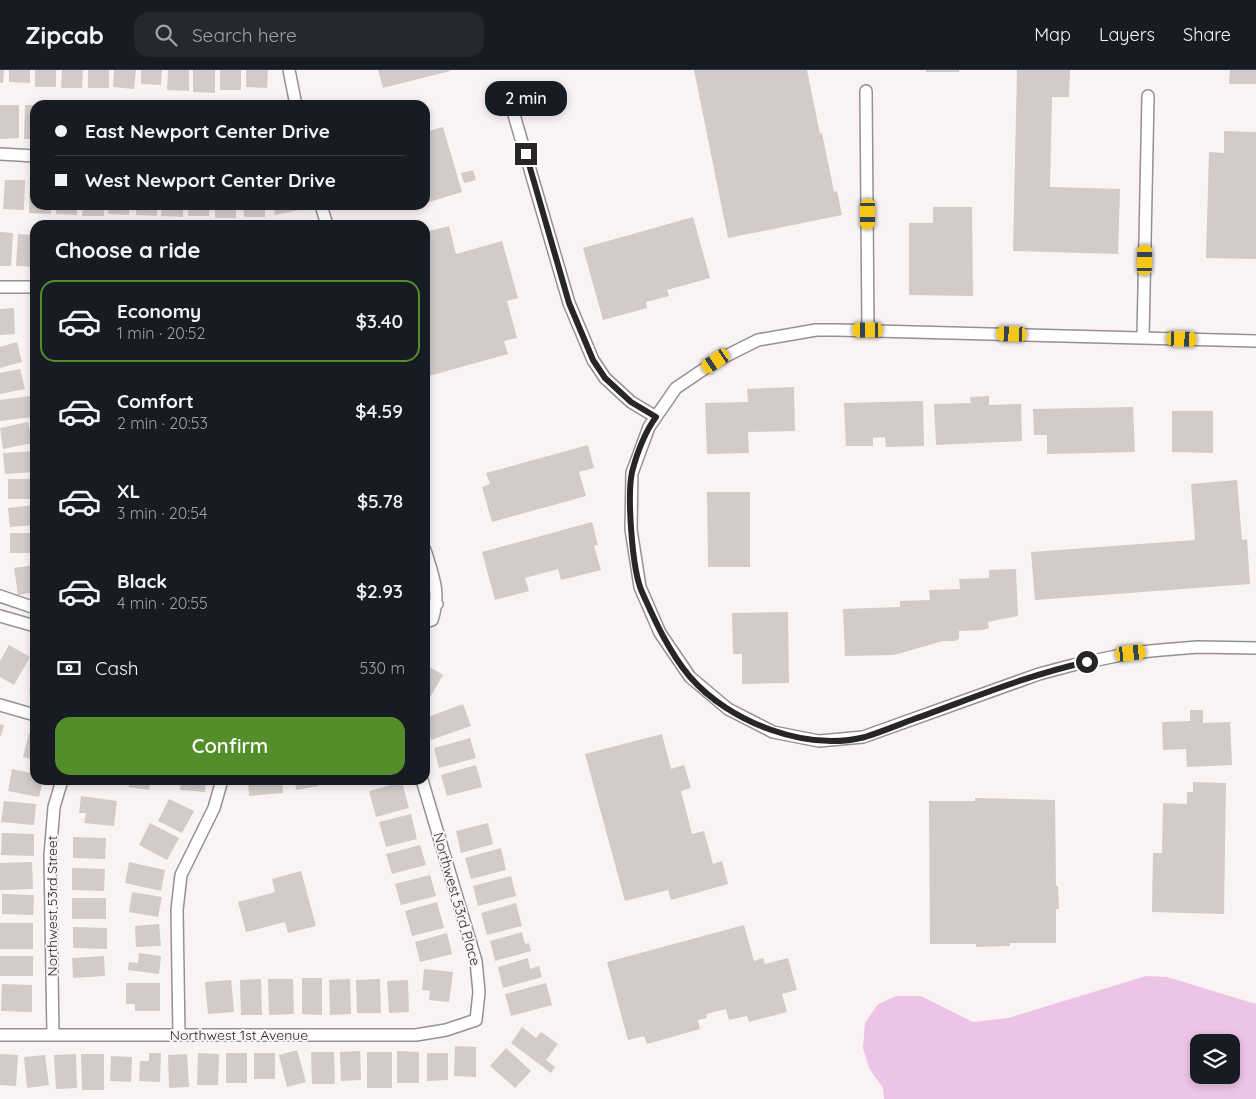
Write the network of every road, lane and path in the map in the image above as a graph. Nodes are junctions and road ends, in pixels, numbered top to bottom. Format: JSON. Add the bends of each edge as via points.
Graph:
{"nodes":[{"id":1,"x":289,"y":70,"type":"edge"},
{"id":2,"x":866,"y":91,"type":"dead end"},
{"id":3,"x":1148,"y":96,"type":"dead end"},
{"id":4,"x":295,"y":100,"type":"edge"},
{"id":5,"x":512,"y":108,"type":"dead end"},
{"id":6,"x":0,"y":154,"type":"edge"},
{"id":7,"x":30,"y":156,"type":"edge"},
{"id":8,"x":0,"y":287,"type":"edge"},
{"id":9,"x":30,"y":287,"type":"edge"},
{"id":10,"x":868,"y":330,"type":"junction"},
{"id":11,"x":1144,"y":338,"type":"junction"},
{"id":12,"x":1256,"y":341,"type":"edge"},
{"id":13,"x":656,"y":417,"type":"junction"},
{"id":14,"x":430,"y":566,"type":"edge"},
{"id":15,"x":0,"y":596,"type":"edge"},
{"id":16,"x":437,"y":604,"type":"junction"},
{"id":17,"x":30,"y":606,"type":"edge"},
{"id":18,"x":430,"y":606,"type":"edge"},
{"id":19,"x":0,"y":616,"type":"edge"},
{"id":20,"x":430,"y":621,"type":"edge"},
{"id":21,"x":30,"y":625,"type":"edge"},
{"id":22,"x":1256,"y":648,"type":"edge"},
{"id":23,"x":0,"y":705,"type":"edge"},
{"id":24,"x":30,"y":714,"type":"edge"},
{"id":25,"x":61,"y":785,"type":"edge"},
{"id":26,"x":221,"y":785,"type":"edge"},
{"id":27,"x":423,"y":785,"type":"edge"},
{"id":28,"x":476,"y":1020,"type":"joint"},
{"id":29,"x":53,"y":1034,"type":"junction"},
{"id":30,"x":0,"y":1035,"type":"edge"},
{"id":31,"x":178,"y":1035,"type":"junction"}],
"edges":[{"from":1,"to":4,"type":"street"},
{"from":2,"to":10,"type":"street"},
{"from":3,"to":11,"type":"street"},
{"from":5,"to":13,"type":"street","via":[[569,303],[593,360],[605,378],[631,402]]},
{"from":6,"to":7,"type":"street"},
{"from":8,"to":9,"type":"street"},
{"from":10,"to":11,"type":"street"},
{"from":10,"to":13,"type":"street","via":[[816,330],[758,340],[716,361],[676,388]]},
{"from":11,"to":12,"type":"street"},
{"from":13,"to":22,"type":"street","via":[[632,473],[631,529],[640,587],[660,632],[690,677],[728,709],[773,732],[819,741],[863,737],[1039,674],[1091,661],[1198,647]]},
{"from":14,"to":16,"type":"street"},
{"from":15,"to":17,"type":"street"},
{"from":16,"to":18,"type":"street"},
{"from":16,"to":20,"type":"street"},
{"from":19,"to":21,"type":"street"},
{"from":23,"to":24,"type":"street"},
{"from":25,"to":29,"type":"street","name":"Northwest 53rd Street","via":[[54,807],[50,856]]},
{"from":26,"to":31,"type":"street","via":[[214,808],[181,875],[177,910]]},
{"from":27,"to":28,"type":"street","name":"Northwest 53rd Place","via":[[476,961],[479,992]]},
{"from":28,"to":31,"type":"street","name":"Northwest 1st Avenue","via":[[416,1035]]},
{"from":29,"to":30,"type":"street","name":"Northwest 1st Avenue"},
{"from":29,"to":31,"type":"street","name":"Northwest 1st Avenue"}]}
